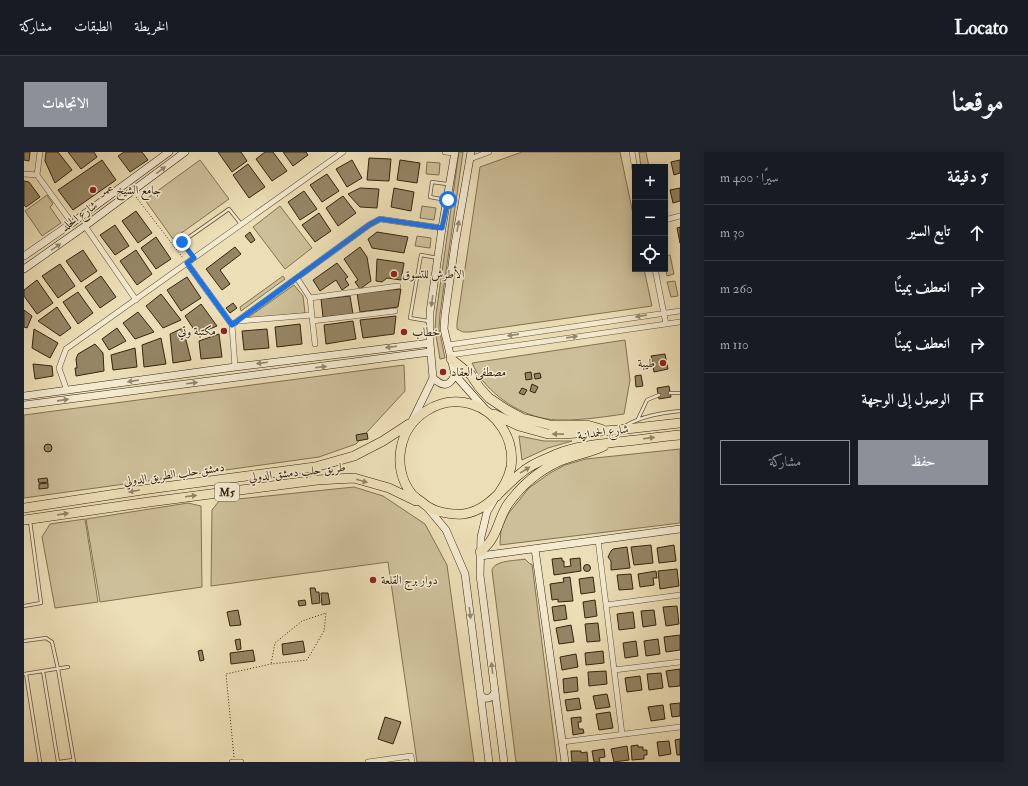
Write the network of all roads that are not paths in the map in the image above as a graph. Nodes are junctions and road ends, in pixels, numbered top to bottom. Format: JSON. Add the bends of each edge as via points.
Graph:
{"nodes":[{"id":1,"x":40,"y":152,"type":"edge"},
{"id":2,"x":169,"y":152,"type":"edge"},
{"id":3,"x":185,"y":152,"type":"edge"},
{"id":4,"x":343,"y":152,"type":"edge"},
{"id":5,"x":445,"y":152,"type":"edge"},
{"id":6,"x":489,"y":152,"type":"edge"},
{"id":7,"x":632,"y":152,"type":"edge"},
{"id":8,"x":455,"y":153,"type":"edge"},
{"id":9,"x":471,"y":155,"type":"edge"},
{"id":10,"x":634,"y":164,"type":"edge"},
{"id":11,"x":24,"y":174,"type":"edge"},
{"id":12,"x":37,"y":175,"type":"junction"},
{"id":13,"x":450,"y":184,"type":"junction"},
{"id":14,"x":448,"y":200,"type":"junction"},
{"id":15,"x":680,"y":216,"type":"edge"},
{"id":16,"x":668,"y":219,"type":"edge"},
{"id":17,"x":72,"y":223,"type":"junction"},
{"id":18,"x":242,"y":224,"type":"junction"},
{"id":19,"x":85,"y":226,"type":"junction"},
{"id":20,"x":442,"y":228,"type":"junction"},
{"id":21,"x":440,"y":241,"type":"junction"},
{"id":22,"x":455,"y":244,"type":"junction"},
{"id":23,"x":24,"y":256,"type":"edge"},
{"id":24,"x":194,"y":258,"type":"junction"},
{"id":25,"x":438,"y":258,"type":"junction"},
{"id":26,"x":187,"y":263,"type":"junction"},
{"id":27,"x":24,"y":269,"type":"edge"},
{"id":28,"x":655,"y":272,"type":"edge"},
{"id":29,"x":297,"y":278,"type":"junction"},
{"id":30,"x":398,"y":286,"type":"dead end"},
{"id":31,"x":310,"y":298,"type":"junction"},
{"id":32,"x":136,"y":300,"type":"junction"},
{"id":33,"x":395,"y":311,"type":"dead end"},
{"id":34,"x":680,"y":311,"type":"edge"},
{"id":35,"x":664,"y":313,"type":"junction"},
{"id":36,"x":312,"y":318,"type":"junction"},
{"id":37,"x":238,"y":321,"type":"junction"},
{"id":38,"x":430,"y":322,"type":"junction"},
{"id":39,"x":680,"y":322,"type":"edge"},
{"id":40,"x":666,"y":324,"type":"junction"},
{"id":41,"x":232,"y":325,"type":"junction"},
{"id":42,"x":430,"y":343,"type":"junction"},
{"id":43,"x":315,"y":344,"type":"dead end"},
{"id":44,"x":448,"y":345,"type":"junction"},
{"id":45,"x":430,"y":352,"type":"junction"},
{"id":46,"x":450,"y":357,"type":"junction"},
{"id":47,"x":235,"y":366,"type":"junction"},
{"id":48,"x":455,"y":375,"type":"junction"},
{"id":49,"x":433,"y":378,"type":"junction"},
{"id":50,"x":67,"y":391,"type":"junction"},
{"id":51,"x":670,"y":393,"type":"dead end"},
{"id":52,"x":680,"y":393,"type":"edge"},
{"id":53,"x":659,"y":395,"type":"dead end"},
{"id":54,"x":24,"y":396,"type":"edge"},
{"id":55,"x":24,"y":405,"type":"edge"},
{"id":56,"x":486,"y":411,"type":"junction"},
{"id":57,"x":680,"y":412,"type":"edge"},
{"id":58,"x":638,"y":419,"type":"junction"},
{"id":59,"x":412,"y":422,"type":"junction"},
{"id":60,"x":680,"y":423,"type":"edge"},
{"id":61,"x":613,"y":430,"type":"junction"},
{"id":62,"x":680,"y":435,"type":"edge"},
{"id":63,"x":611,"y":443,"type":"junction"},
{"id":64,"x":496,"y":496,"type":"junction"},
{"id":65,"x":426,"y":506,"type":"junction"},
{"id":66,"x":24,"y":508,"type":"edge"},
{"id":67,"x":27,"y":519,"type":"edge"},
{"id":68,"x":680,"y":529,"type":"edge"},
{"id":69,"x":598,"y":540,"type":"junction"},
{"id":70,"x":535,"y":548,"type":"junction"},
{"id":71,"x":480,"y":554,"type":"junction"},
{"id":72,"x":680,"y":595,"type":"edge"},
{"id":73,"x":606,"y":605,"type":"junction"},
{"id":74,"x":24,"y":606,"type":"edge"},
{"id":75,"x":24,"y":641,"type":"edge"},
{"id":76,"x":680,"y":662,"type":"edge"},
{"id":77,"x":68,"y":667,"type":"dead end"},
{"id":78,"x":58,"y":669,"type":"junction"},
{"id":79,"x":614,"y":670,"type":"junction"},
{"id":80,"x":43,"y":671,"type":"junction"},
{"id":81,"x":25,"y":674,"type":"edge"},
{"id":82,"x":495,"y":691,"type":"junction"},
{"id":83,"x":480,"y":694,"type":"junction"},
{"id":84,"x":497,"y":714,"type":"junction"},
{"id":85,"x":483,"y":716,"type":"junction"},
{"id":86,"x":680,"y":727,"type":"edge"},
{"id":87,"x":622,"y":734,"type":"junction"},
{"id":88,"x":562,"y":742,"type":"junction"},
{"id":89,"x":74,"y":761,"type":"edge"},
{"id":90,"x":40,"y":762,"type":"edge"},
{"id":91,"x":58,"y":762,"type":"edge"},
{"id":92,"x":234,"y":762,"type":"edge"},
{"id":93,"x":241,"y":762,"type":"edge"},
{"id":94,"x":368,"y":762,"type":"edge"},
{"id":95,"x":412,"y":762,"type":"edge"},
{"id":96,"x":489,"y":762,"type":"edge"},
{"id":97,"x":504,"y":762,"type":"edge"},
{"id":98,"x":565,"y":762,"type":"edge"}],
"edges":[{"from":1,"to":12,"type":"street"},
{"from":2,"to":17,"type":"street"},
{"from":19,"to":3,"type":"street","name":"شارع الخلد","one_way":true},
{"from":4,"to":18,"type":"street"},
{"from":5,"to":8,"type":"street"},
{"from":6,"to":9,"type":"street"},
{"from":7,"to":10,"type":"street"},
{"from":8,"to":13,"type":"street"},
{"from":22,"to":9,"type":"street","one_way":true},
{"from":11,"to":12,"type":"street"},
{"from":12,"to":17,"type":"street"},
{"from":13,"to":14,"type":"street"},
{"from":13,"to":14,"type":"lane","via":[[432,182],[430,197]]},
{"from":14,"to":20,"type":"street"},
{"from":15,"to":16,"type":"street"},
{"from":17,"to":23,"type":"street"},
{"from":18,"to":24,"type":"street"},
{"from":18,"to":24,"type":"lane","via":[[229,208],[182,242]]},
{"from":27,"to":19,"type":"street","name":"شارع الخلد","one_way":true},
{"from":19,"to":32,"type":"street"},
{"from":20,"to":21,"type":"street"},
{"from":20,"to":29,"type":"street","via":[[380,219]]},
{"from":21,"to":22,"type":"street"},
{"from":21,"to":25,"type":"street"},
{"from":22,"to":44,"type":"street","via":[[444,329]]},
{"from":24,"to":26,"type":"street"},
{"from":25,"to":38,"type":"street","one_way":true},
{"from":25,"to":38,"type":"lane","via":[[421,255],[410,318]]},
{"from":26,"to":32,"type":"street"},
{"from":26,"to":41,"type":"street"},
{"from":28,"to":35,"type":"street"},
{"from":29,"to":31,"type":"street"},
{"from":29,"to":37,"type":"street"},
{"from":30,"to":31,"type":"street"},
{"from":31,"to":36,"type":"street"},
{"from":32,"to":50,"type":"street","via":[[66,349],[60,368]]},
{"from":33,"to":36,"type":"street"},
{"from":34,"to":35,"type":"street"},
{"from":35,"to":40,"type":"street"},
{"from":35,"to":44,"type":"street","one_way":true},
{"from":36,"to":37,"type":"street"},
{"from":36,"to":43,"type":"street"},
{"from":37,"to":41,"type":"street"},
{"from":38,"to":42,"type":"street"},
{"from":39,"to":40,"type":"street"},
{"from":46,"to":40,"type":"street","one_way":true},
{"from":41,"to":47,"type":"street"},
{"from":42,"to":45,"type":"street"},
{"from":42,"to":47,"type":"street","one_way":true},
{"from":44,"to":46,"type":"street"},
{"from":45,"to":49,"type":"street"},
{"from":55,"to":45,"type":"street","one_way":true},
{"from":46,"to":48,"type":"street"},
{"from":46,"to":61,"type":"highway","via":[[471,375],[489,398],[522,418],[550,425],[586,425]]},
{"from":47,"to":50,"type":"street","one_way":true},
{"from":48,"to":49,"type":"street","via":[[452,381],[443,385]]},
{"from":48,"to":56,"type":"street"},
{"from":49,"to":59,"type":"street"},
{"from":50,"to":54,"type":"street"},
{"from":51,"to":52,"type":"lane"},
{"from":53,"to":58,"type":"lane","via":[[648,400]]},
{"from":56,"to":59,"type":"highway","via":[[471,404],[450,402],[424,411]]},
{"from":61,"to":56,"type":"highway","name":"شارع الحمدانية","one_way":true,"via":[[548,434],[519,426]]},
{"from":56,"to":64,"type":"highway","via":[[501,426],[512,451],[511,468],[506,483]]},
{"from":57,"to":58,"type":"lane"},
{"from":58,"to":61,"type":"lane"},
{"from":59,"to":65,"type":"highway","via":[[402,438],[400,464],[402,476],[412,493]]},
{"from":59,"to":66,"type":"highway","name":"دمشق حلب الطريق الدولي","number":"M5","one_way":true,"via":[[354,456],[315,467]]},
{"from":60,"to":61,"type":"highway","name":"شارع الحمدانية"},
{"from":63,"to":62,"type":"highway","name":"شارع الحمدانية","one_way":true},
{"from":64,"to":63,"type":"highway","name":"شارع الحمدانية","one_way":true,"via":[[521,472],[551,456],[580,446]]},
{"from":63,"to":71,"type":"highway","via":[[559,461],[529,481],[507,505],[492,540]]},
{"from":64,"to":65,"type":"highway","via":[[481,508],[463,514],[444,513]]},
{"from":64,"to":71,"type":"street","via":[[487,512]]},
{"from":67,"to":65,"type":"highway","name":"طريق حلب دمشق الدولي","number":"M5","one_way":true,"via":[[302,482],[354,478],[389,488]]},
{"from":65,"to":83,"type":"street","one_way":true,"via":[[446,530],[465,574]]},
{"from":67,"to":74,"type":"lane","via":[[41,603]]},
{"from":68,"to":69,"type":"street"},
{"from":69,"to":70,"type":"street"},
{"from":69,"to":73,"type":"street"},
{"from":70,"to":71,"type":"street"},
{"from":70,"to":88,"type":"street"},
{"from":82,"to":71,"type":"street","one_way":true,"via":[[480,575]]},
{"from":72,"to":73,"type":"street"},
{"from":73,"to":79,"type":"street"},
{"from":75,"to":78,"type":"lane","via":[[46,638],[52,642]]},
{"from":76,"to":79,"type":"street"},
{"from":77,"to":78,"type":"lane"},
{"from":78,"to":80,"type":"lane"},
{"from":78,"to":89,"type":"lane"},
{"from":79,"to":87,"type":"street"},
{"from":80,"to":81,"type":"lane"},
{"from":80,"to":91,"type":"lane"},
{"from":81,"to":90,"type":"lane"},
{"from":82,"to":83,"type":"street","via":[[493,696],[488,698]]},
{"from":82,"to":84,"type":"street"},
{"from":83,"to":85,"type":"street"},
{"from":84,"to":85,"type":"street","via":[[489,711]]},
{"from":84,"to":97,"type":"street"},
{"from":85,"to":96,"type":"street"},
{"from":86,"to":87,"type":"street"},
{"from":87,"to":88,"type":"street"},
{"from":88,"to":98,"type":"street"},
{"from":89,"to":91,"type":"lane"},
{"from":92,"to":93,"type":"street"},
{"from":94,"to":95,"type":"street","via":[[411,756]]}]}
